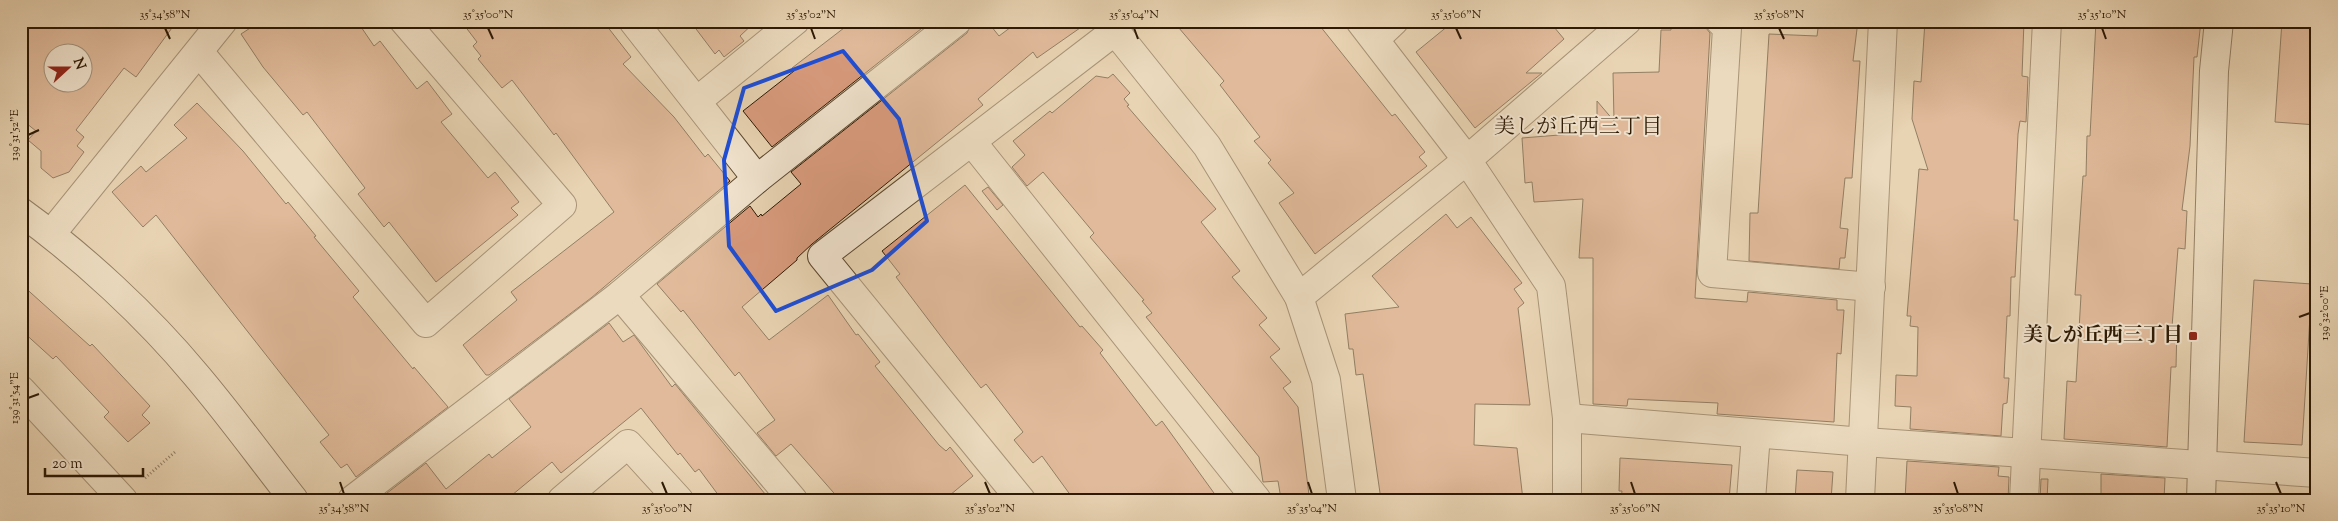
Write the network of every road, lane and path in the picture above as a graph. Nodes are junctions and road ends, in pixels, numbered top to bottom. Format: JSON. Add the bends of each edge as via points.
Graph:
{"nodes":[{"id":1,"x":223,"y":21,"type":"edge"},
{"id":2,"x":404,"y":21,"type":"edge"},
{"id":3,"x":633,"y":21,"type":"edge"},
{"id":4,"x":795,"y":21,"type":"edge"},
{"id":5,"x":957,"y":21,"type":"edge"},
{"id":6,"x":1628,"y":21,"type":"edge"},
{"id":7,"x":1720,"y":21,"type":"edge"},
{"id":8,"x":1883,"y":21,"type":"edge"},
{"id":9,"x":2046,"y":21,"type":"edge"},
{"id":10,"x":2219,"y":21,"type":"edge"},
{"id":11,"x":1111,"y":26,"type":"edge"},
{"id":12,"x":1377,"y":27,"type":"edge"},
{"id":13,"x":199,"y":52,"type":"junction"},
{"id":14,"x":697,"y":100,"type":"junction"},
{"id":15,"x":972,"y":142,"type":"junction"},
{"id":16,"x":1467,"y":160,"type":"junction"},
{"id":17,"x":757,"y":179,"type":"junction"},
{"id":18,"x":21,"y":212,"type":"edge"},
{"id":19,"x":51,"y":234,"type":"junction"},
{"id":20,"x":1871,"y":287,"type":"junction"},
{"id":21,"x":620,"y":295,"type":"junction"},
{"id":22,"x":1299,"y":297,"type":"junction"},
{"id":23,"x":21,"y":390,"type":"edge"},
{"id":24,"x":1567,"y":418,"type":"junction"},
{"id":25,"x":1756,"y":434,"type":"junction"},
{"id":26,"x":1864,"y":442,"type":"junction"},
{"id":27,"x":175,"y":452,"type":"dead end"},
{"id":28,"x":2026,"y":453,"type":"junction"},
{"id":29,"x":2203,"y":466,"type":"junction"},
{"id":30,"x":153,"y":471,"type":"dead end"},
{"id":31,"x":2317,"y":473,"type":"edge"},
{"id":32,"x":124,"y":500,"type":"edge"},
{"id":33,"x":294,"y":500,"type":"edge"},
{"id":34,"x":352,"y":500,"type":"edge"},
{"id":35,"x":562,"y":500,"type":"edge"},
{"id":36,"x":679,"y":500,"type":"edge"},
{"id":37,"x":793,"y":500,"type":"edge"},
{"id":38,"x":1021,"y":500,"type":"edge"},
{"id":39,"x":1257,"y":500,"type":"edge"},
{"id":40,"x":1342,"y":500,"type":"edge"},
{"id":41,"x":1568,"y":500,"type":"edge"},
{"id":42,"x":1752,"y":500,"type":"edge"},
{"id":43,"x":1860,"y":500,"type":"edge"},
{"id":44,"x":2024,"y":500,"type":"edge"},
{"id":45,"x":2201,"y":500,"type":"edge"}],
"edges":[{"from":1,"to":13,"type":"street"},
{"from":2,"to":13,"type":"street","via":[[562,205],[426,323]]},
{"from":3,"to":14,"type":"street"},
{"from":4,"to":14,"type":"street"},
{"from":5,"to":17,"type":"street"},
{"from":6,"to":16,"type":"street"},
{"from":7,"to":20,"type":"street","via":[[1727,28],[1712,273]]},
{"from":8,"to":20,"type":"street"},
{"from":9,"to":28,"type":"street"},
{"from":10,"to":29,"type":"street","via":[[2214,71]]},
{"from":11,"to":15,"type":"street"},
{"from":11,"to":22,"type":"street","via":[[1207,146]]},
{"from":12,"to":16,"type":"street"},
{"from":13,"to":19,"type":"street"},
{"from":14,"to":17,"type":"street"},
{"from":15,"to":38,"type":"street","via":[[822,256]]},
{"from":15,"to":39,"type":"street"},
{"from":16,"to":22,"type":"street"},
{"from":16,"to":24,"type":"street","via":[[1551,286]]},
{"from":17,"to":21,"type":"street"},
{"from":18,"to":19,"type":"street"},
{"from":19,"to":33,"type":"street","via":[[143,318],[195,374]]},
{"from":20,"to":26,"type":"street"},
{"from":21,"to":34,"type":"street"},
{"from":21,"to":37,"type":"street"},
{"from":22,"to":40,"type":"street","via":[[1326,380]]},
{"from":23,"to":32,"type":"street"},
{"from":24,"to":25,"type":"street"},
{"from":24,"to":41,"type":"street"},
{"from":25,"to":26,"type":"street"},
{"from":25,"to":42,"type":"street"},
{"from":26,"to":28,"type":"street"},
{"from":26,"to":43,"type":"street"},
{"from":27,"to":30,"type":"path"},
{"from":28,"to":29,"type":"street"},
{"from":28,"to":44,"type":"street"},
{"from":29,"to":31,"type":"street"},
{"from":29,"to":45,"type":"street"},
{"from":35,"to":36,"type":"street","via":[[628,444]]}]}
